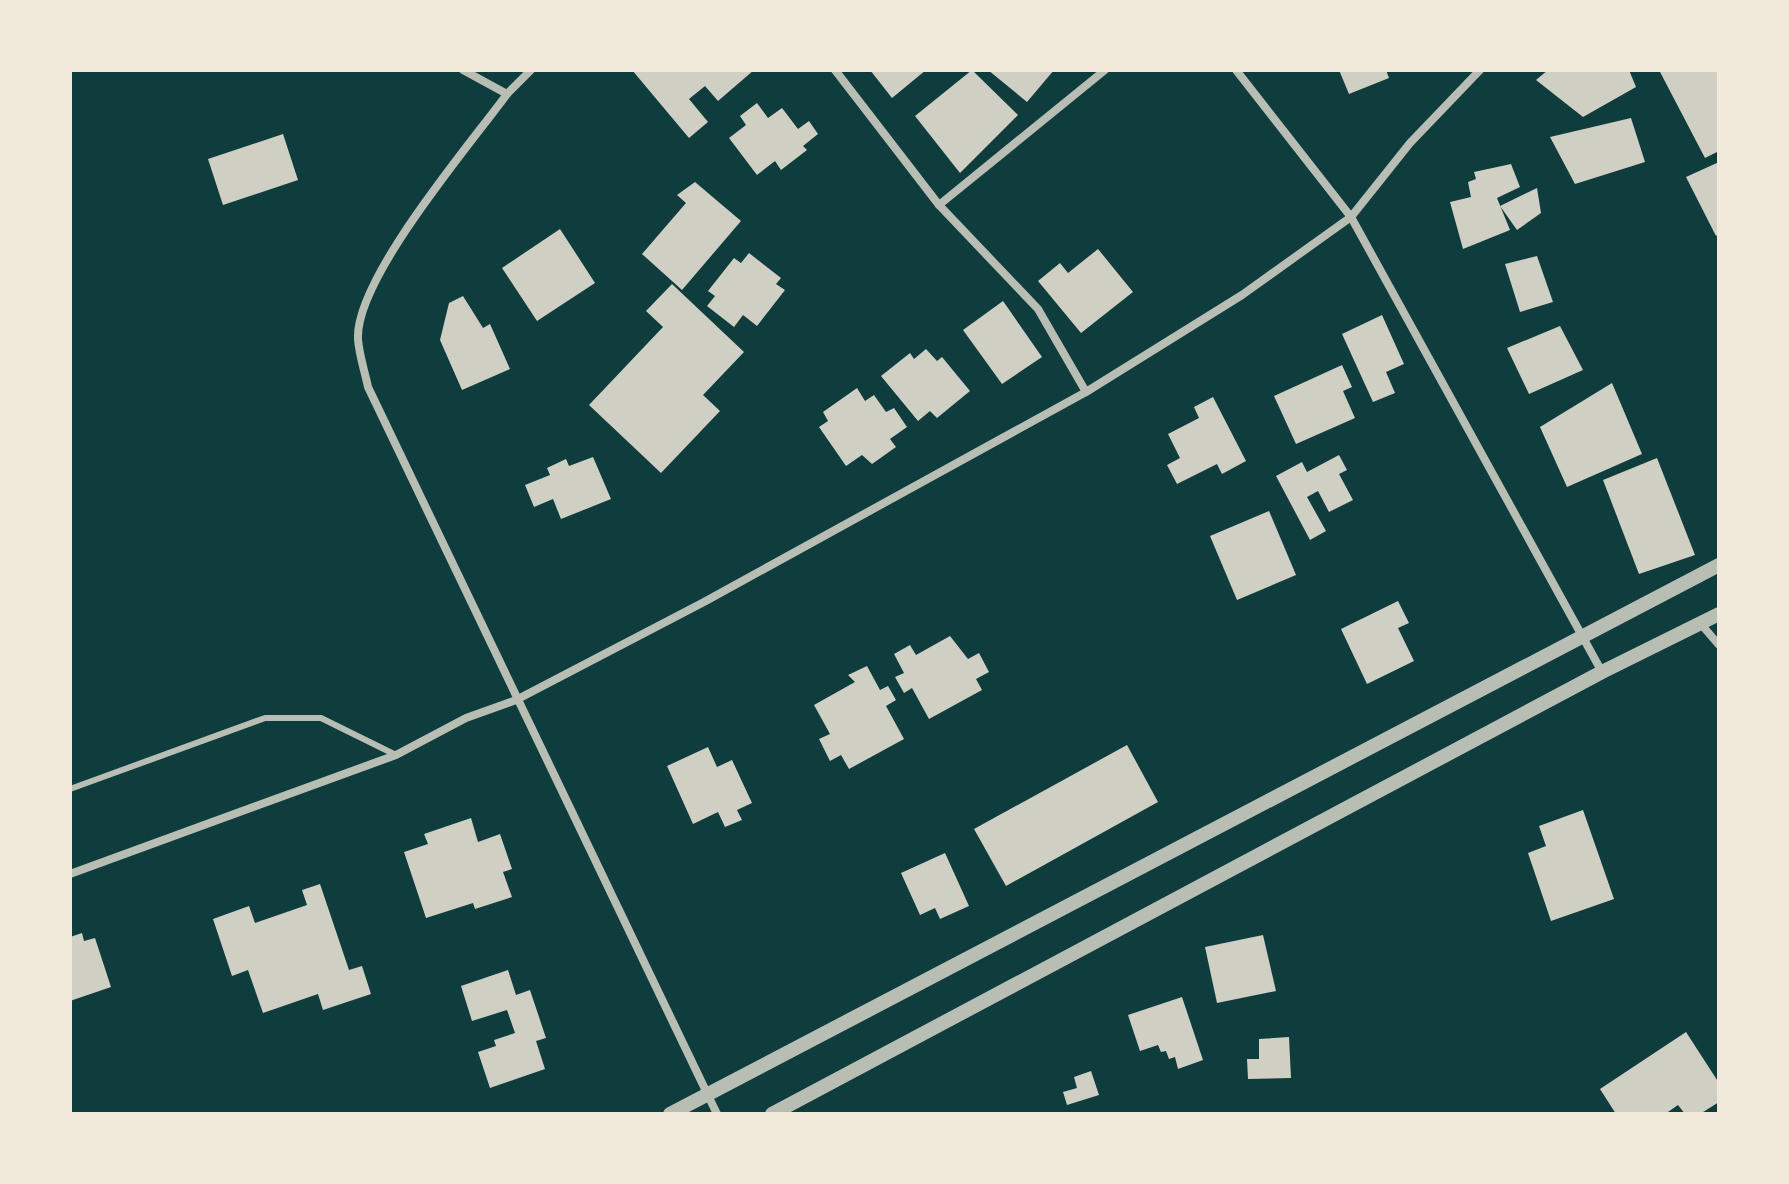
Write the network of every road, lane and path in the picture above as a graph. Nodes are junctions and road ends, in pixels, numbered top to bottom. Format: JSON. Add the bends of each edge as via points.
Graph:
{"nodes":[{"id":1,"x":463,"y":70,"type":"edge"},
{"id":2,"x":531,"y":70,"type":"edge"},
{"id":3,"x":835,"y":70,"type":"edge"},
{"id":4,"x":1105,"y":70,"type":"edge"},
{"id":5,"x":1236,"y":70,"type":"edge"},
{"id":6,"x":1480,"y":70,"type":"edge"},
{"id":7,"x":507,"y":94,"type":"junction"},
{"id":8,"x":939,"y":205,"type":"junction"},
{"id":9,"x":1351,"y":217,"type":"junction"},
{"id":10,"x":1086,"y":392,"type":"junction"},
{"id":11,"x":1719,"y":565,"type":"edge"},
{"id":12,"x":1719,"y":614,"type":"edge"},
{"id":13,"x":1700,"y":623,"type":"junction"},
{"id":14,"x":1582,"y":635,"type":"junction"},
{"id":15,"x":1719,"y":645,"type":"edge"},
{"id":16,"x":1602,"y":672,"type":"junction"},
{"id":17,"x":516,"y":700,"type":"junction"},
{"id":18,"x":396,"y":755,"type":"junction"},
{"id":19,"x":70,"y":789,"type":"edge"},
{"id":20,"x":70,"y":874,"type":"edge"},
{"id":21,"x":709,"y":1095,"type":"junction"},
{"id":22,"x":670,"y":1114,"type":"edge"},
{"id":23,"x":717,"y":1114,"type":"edge"},
{"id":24,"x":772,"y":1114,"type":"edge"}],
"edges":[{"from":1,"to":7,"type":"street"},
{"from":2,"to":7,"type":"street"},
{"from":3,"to":8,"type":"street"},
{"from":4,"to":8,"type":"street"},
{"from":5,"to":9,"type":"street"},
{"from":6,"to":9,"type":"street","via":[[1410,143]]},
{"from":7,"to":17,"type":"street","via":[[383,265],[365,299],[358,338],[368,387]]},
{"from":8,"to":10,"type":"street","via":[[1038,309]]},
{"from":9,"to":10,"type":"street","via":[[1242,295]]},
{"from":9,"to":14,"type":"street"},
{"from":10,"to":17,"type":"street"},
{"from":11,"to":14,"type":"street"},
{"from":12,"to":13,"type":"street"},
{"from":13,"to":15,"type":"street"},
{"from":13,"to":16,"type":"street"},
{"from":14,"to":16,"type":"street"},
{"from":14,"to":21,"type":"street"},
{"from":16,"to":24,"type":"street"},
{"from":17,"to":18,"type":"street","via":[[466,718]]},
{"from":17,"to":21,"type":"street"},
{"from":18,"to":19,"type":"lane","via":[[321,718],[265,718]]},
{"from":18,"to":20,"type":"street"},
{"from":21,"to":22,"type":"street"},
{"from":21,"to":23,"type":"street"}]}
